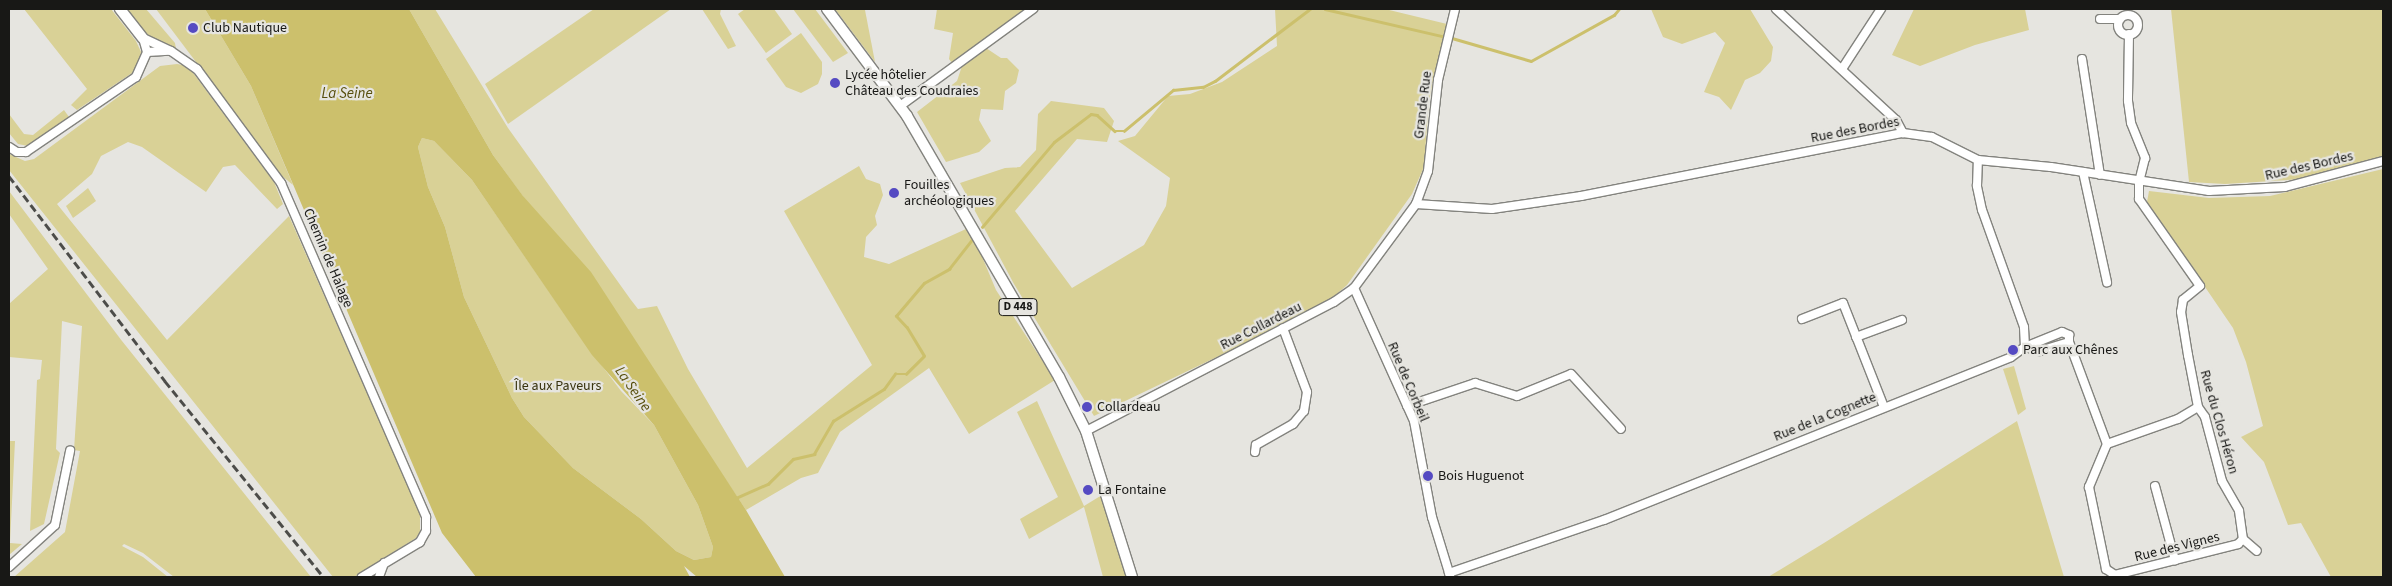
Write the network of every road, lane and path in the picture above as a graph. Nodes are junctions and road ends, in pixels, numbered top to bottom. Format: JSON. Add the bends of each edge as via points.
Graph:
{"nodes":[{"id":1,"x":120,"y":9,"type":"edge"},
{"id":2,"x":827,"y":9,"type":"edge"},
{"id":3,"x":1033,"y":9,"type":"edge"},
{"id":4,"x":1455,"y":9,"type":"edge"},
{"id":5,"x":1776,"y":9,"type":"edge"},
{"id":6,"x":1881,"y":9,"type":"edge"},
{"id":7,"x":2100,"y":19,"type":"dead end"},
{"id":8,"x":2120,"y":19,"type":"junction"},
{"id":9,"x":2129,"y":34,"type":"junction"},
{"id":10,"x":143,"y":38,"type":"junction"},
{"id":11,"x":171,"y":51,"type":"junction"},
{"id":12,"x":147,"y":52,"type":"junction"},
{"id":13,"x":2082,"y":59,"type":"dead end"},
{"id":14,"x":1842,"y":69,"type":"junction"},
{"id":15,"x":900,"y":106,"type":"junction"},
{"id":16,"x":1903,"y":133,"type":"junction"},
{"id":17,"x":9,"y":147,"type":"edge"},
{"id":18,"x":1978,"y":160,"type":"junction"},
{"id":19,"x":2383,"y":161,"type":"edge"},
{"id":20,"x":2083,"y":172,"type":"junction"},
{"id":21,"x":2100,"y":175,"type":"junction"},
{"id":22,"x":2139,"y":182,"type":"junction"},
{"id":23,"x":1416,"y":204,"type":"junction"},
{"id":24,"x":2107,"y":282,"type":"dead end"},
{"id":25,"x":1354,"y":288,"type":"junction"},
{"id":26,"x":1802,"y":319,"type":"dead end"},
{"id":27,"x":1902,"y":320,"type":"dead end"},
{"id":28,"x":1283,"y":328,"type":"junction"},
{"id":29,"x":1856,"y":337,"type":"junction"},
{"id":30,"x":2025,"y":347,"type":"junction"},
{"id":31,"x":1407,"y":406,"type":"junction"},
{"id":32,"x":2198,"y":406,"type":"junction"},
{"id":33,"x":1884,"y":407,"type":"junction"},
{"id":34,"x":1621,"y":429,"type":"dead end"},
{"id":35,"x":1086,"y":431,"type":"junction"},
{"id":36,"x":2107,"y":444,"type":"junction"},
{"id":37,"x":70,"y":451,"type":"dead end"},
{"id":38,"x":1254,"y":452,"type":"dead end"},
{"id":39,"x":2155,"y":486,"type":"dead end"},
{"id":40,"x":2243,"y":540,"type":"junction"},
{"id":41,"x":2257,"y":551,"type":"dead end"},
{"id":42,"x":2175,"y":560,"type":"junction"},
{"id":43,"x":384,"y":563,"type":"junction"},
{"id":44,"x":9,"y":565,"type":"edge"},
{"id":45,"x":1450,"y":575,"type":"edge"},
{"id":46,"x":362,"y":577,"type":"edge"},
{"id":47,"x":379,"y":577,"type":"edge"},
{"id":48,"x":1132,"y":577,"type":"edge"}],
"edges":[{"from":1,"to":10,"type":"main road"},
{"from":2,"to":15,"type":"main road","number":"D 448"},
{"from":3,"to":15,"type":"street"},
{"from":4,"to":23,"type":"street","name":"Grande Rue","via":[[1438,80],[1428,171]]},
{"from":5,"to":14,"type":"street"},
{"from":6,"to":14,"type":"street"},
{"from":7,"to":8,"type":"street"},
{"from":8,"to":9,"type":"street","via":[[2119,29]]},
{"from":8,"to":9,"type":"street","via":[[2128,14],[2136,19],[2137,30]]},
{"from":9,"to":22,"type":"street","via":[[2131,123],[2145,158]]},
{"from":10,"to":11,"type":"street","name":"Chemin de Halage"},
{"from":10,"to":12,"type":"street"},
{"from":11,"to":12,"type":"street"},
{"from":11,"to":43,"type":"street","name":"Chemin de Halage","via":[[197,69],[281,183],[426,517],[426,531],[420,542]]},
{"from":12,"to":17,"type":"street","via":[[136,77],[39,145],[26,152],[17,152]]},
{"from":13,"to":21,"type":"street"},
{"from":14,"to":16,"type":"street","via":[[1896,120]]},
{"from":15,"to":35,"type":"main road","number":"D 448","via":[[1059,378]]},
{"from":16,"to":18,"type":"street","name":"Rue des Bordes","via":[[1932,137]]},
{"from":16,"to":23,"type":"street","name":"Rue des Bordes","via":[[1581,196],[1492,209]]},
{"from":18,"to":20,"type":"street","name":"Rue des Bordes"},
{"from":18,"to":30,"type":"street","via":[[1977,186],[1982,210],[2024,327]]},
{"from":19,"to":22,"type":"street","name":"Rue des Bordes","via":[[2285,187],[2258,190],[2209,191]]},
{"from":20,"to":21,"type":"street","name":"Rue des Bordes"},
{"from":20,"to":24,"type":"street"},
{"from":21,"to":22,"type":"street","name":"Rue des Bordes"},
{"from":22,"to":32,"type":"street","name":"Rue du Clos Héron","via":[[2139,198],[2200,286],[2183,300],[2181,312]]},
{"from":23,"to":25,"type":"street","name":"Rue Collardeau"},
{"from":25,"to":28,"type":"street","name":"Rue Collardeau"},
{"from":25,"to":31,"type":"street","name":"Rue de Corbeil"},
{"from":26,"to":29,"type":"street","via":[[1843,303]]},
{"from":27,"to":29,"type":"street"},
{"from":28,"to":35,"type":"street","name":"Rue Collardeau"},
{"from":28,"to":38,"type":"street","via":[[1306,392],[1304,411],[1293,424],[1256,446]]},
{"from":29,"to":33,"type":"street"},
{"from":30,"to":33,"type":"street","name":"Rue de la Cognette","via":[[2011,357]]},
{"from":30,"to":36,"type":"street","via":[[2040,351],[2069,342]]},
{"from":31,"to":34,"type":"street","via":[[1475,383],[1517,396],[1571,374]]},
{"from":31,"to":45,"type":"street","name":"Rue de Corbeil","via":[[1420,448],[1432,517]]},
{"from":32,"to":36,"type":"street","via":[[2178,419]]},
{"from":32,"to":40,"type":"street","name":"Rue du Clos Héron","via":[[2205,417],[2222,481],[2239,511]]},
{"from":33,"to":45,"type":"street","name":"Rue de la Cognette","via":[[1604,520]]},
{"from":35,"to":48,"type":"main road","number":"D 448"},
{"from":36,"to":42,"type":"street","name":"Rue des Vignes","via":[[2089,487],[2106,569],[2115,575]]},
{"from":37,"to":44,"type":"street","via":[[55,525]]},
{"from":39,"to":42,"type":"street"},
{"from":40,"to":41,"type":"street"},
{"from":40,"to":42,"type":"street","name":"Rue des Vignes"},
{"from":43,"to":46,"type":"street"},
{"from":43,"to":47,"type":"street"}]}
